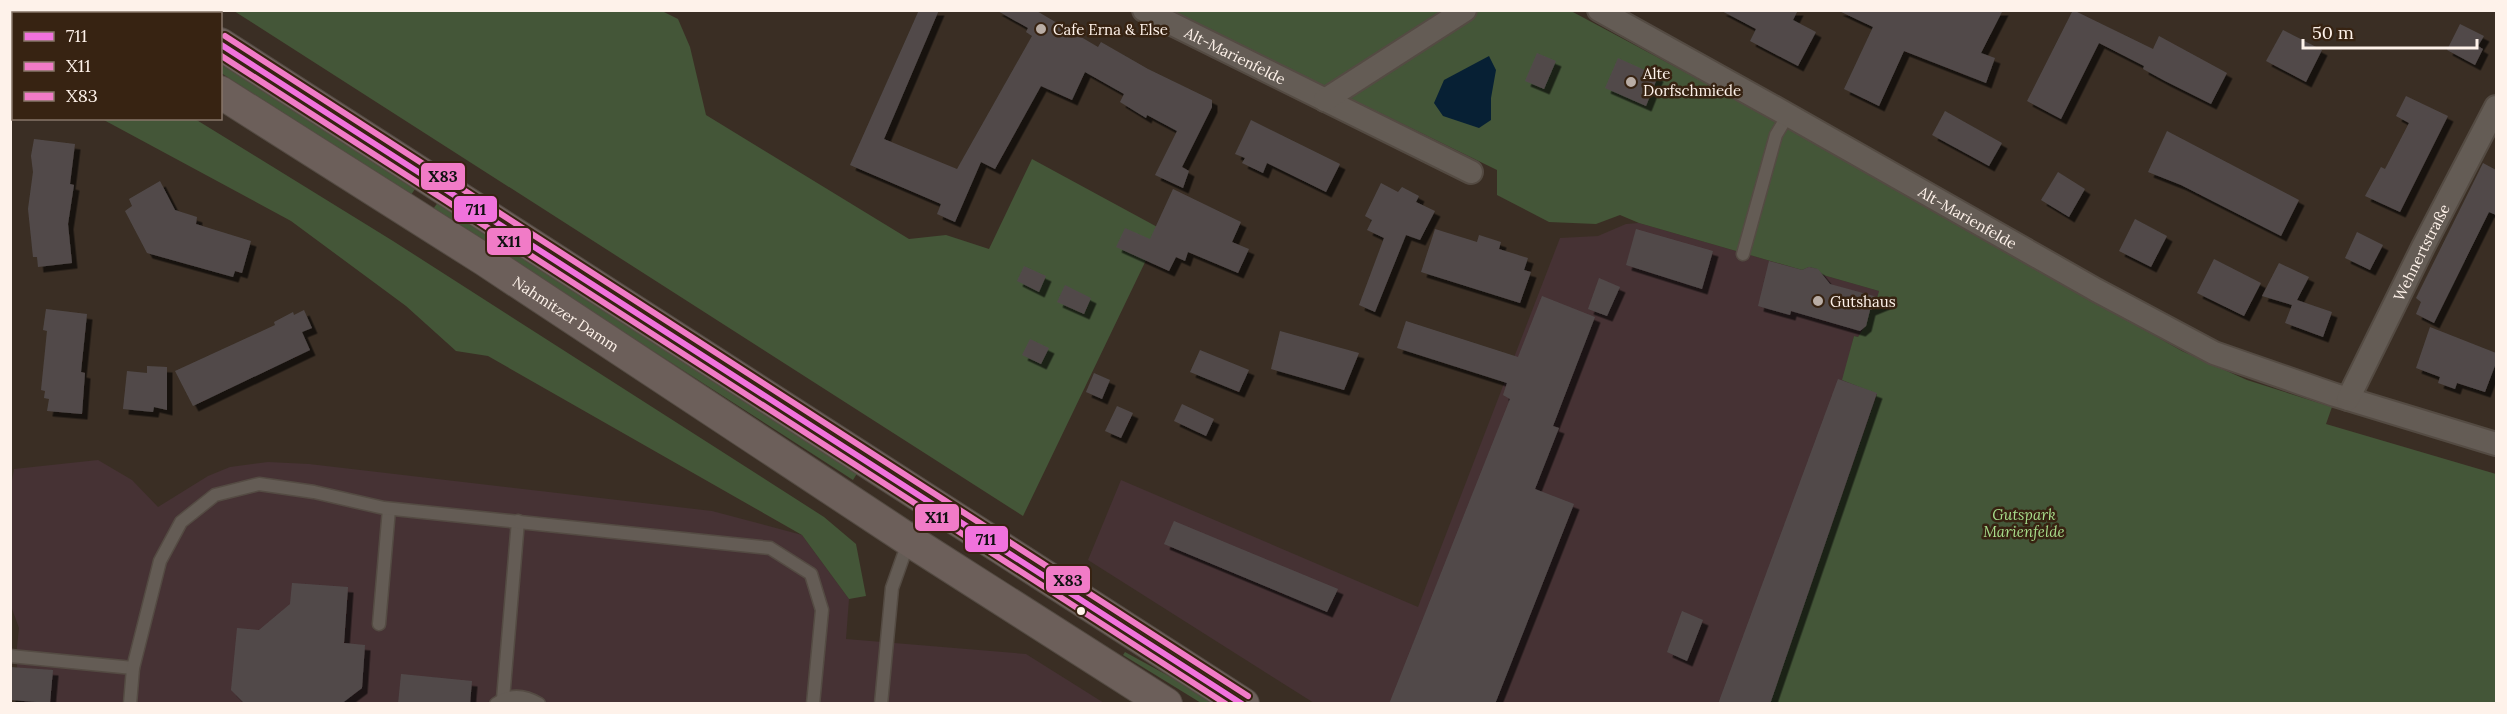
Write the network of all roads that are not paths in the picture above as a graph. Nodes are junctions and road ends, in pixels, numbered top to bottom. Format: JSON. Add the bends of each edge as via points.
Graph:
{"nodes":[{"id":1,"x":1144,"y":10,"type":"edge"},
{"id":2,"x":1465,"y":10,"type":"edge"},
{"id":3,"x":1599,"y":10,"type":"edge"},
{"id":4,"x":222,"y":45,"type":"edge"},
{"id":5,"x":222,"y":93,"type":"edge"},
{"id":6,"x":1325,"y":100,"type":"junction"},
{"id":7,"x":2496,"y":107,"type":"edge"},
{"id":8,"x":1788,"y":115,"type":"junction"},
{"id":9,"x":1471,"y":172,"type":"dead end"},
{"id":10,"x":1743,"y":254,"type":"dead end"},
{"id":11,"x":2348,"y":399,"type":"junction"},
{"id":12,"x":2496,"y":444,"type":"edge"},
{"id":13,"x":933,"y":505,"type":"junction"},
{"id":14,"x":389,"y":509,"type":"junction"},
{"id":15,"x":518,"y":521,"type":"junction"},
{"id":16,"x":909,"y":540,"type":"junction"},
{"id":17,"x":379,"y":624,"type":"dead end"},
{"id":18,"x":10,"y":656,"type":"edge"},
{"id":19,"x":133,"y":668,"type":"junction"},
{"id":20,"x":499,"y":701,"type":"edge"},
{"id":21,"x":130,"y":704,"type":"edge"},
{"id":22,"x":539,"y":704,"type":"edge"},
{"id":23,"x":813,"y":704,"type":"edge"},
{"id":24,"x":881,"y":704,"type":"edge"},
{"id":25,"x":1166,"y":704,"type":"edge"},
{"id":26,"x":1243,"y":704,"type":"edge"}],
"edges":[{"from":1,"to":6,"type":"street","name":"Alt-Marienfelde"},
{"from":2,"to":6,"type":"street"},
{"from":3,"to":8,"type":"street","name":"Alt-Marienfelde"},
{"from":4,"to":13,"type":"main road"},
{"from":5,"to":16,"type":"main road","name":"Nahmitzer Damm","via":[[485,260]]},
{"from":6,"to":9,"type":"street","name":"Alt-Marienfelde"},
{"from":7,"to":11,"type":"street","name":"Wehnertstraße"},
{"from":8,"to":10,"type":"lane","via":[[1776,135]]},
{"from":8,"to":11,"type":"street","name":"Alt-Marienfelde","via":[[2168,330],[2239,363]]},
{"from":11,"to":12,"type":"street","name":"Alt-Marienfelde"},
{"from":13,"to":16,"type":"lane"},
{"from":13,"to":26,"type":"main road"},
{"from":14,"to":15,"type":"lane"},
{"from":14,"to":17,"type":"lane"},
{"from":14,"to":19,"type":"lane","via":[[259,484],[215,495],[181,522],[160,561]]},
{"from":15,"to":20,"type":"lane"},
{"from":15,"to":23,"type":"lane","via":[[770,548],[811,574],[822,610]]},
{"from":16,"to":24,"type":"lane","via":[[891,597]]},
{"from":16,"to":25,"type":"main road","name":"Nahmitzer Damm"},
{"from":18,"to":19,"type":"lane"},
{"from":19,"to":21,"type":"lane"},
{"from":20,"to":22,"type":"lane","via":[[514,696]]}]}
